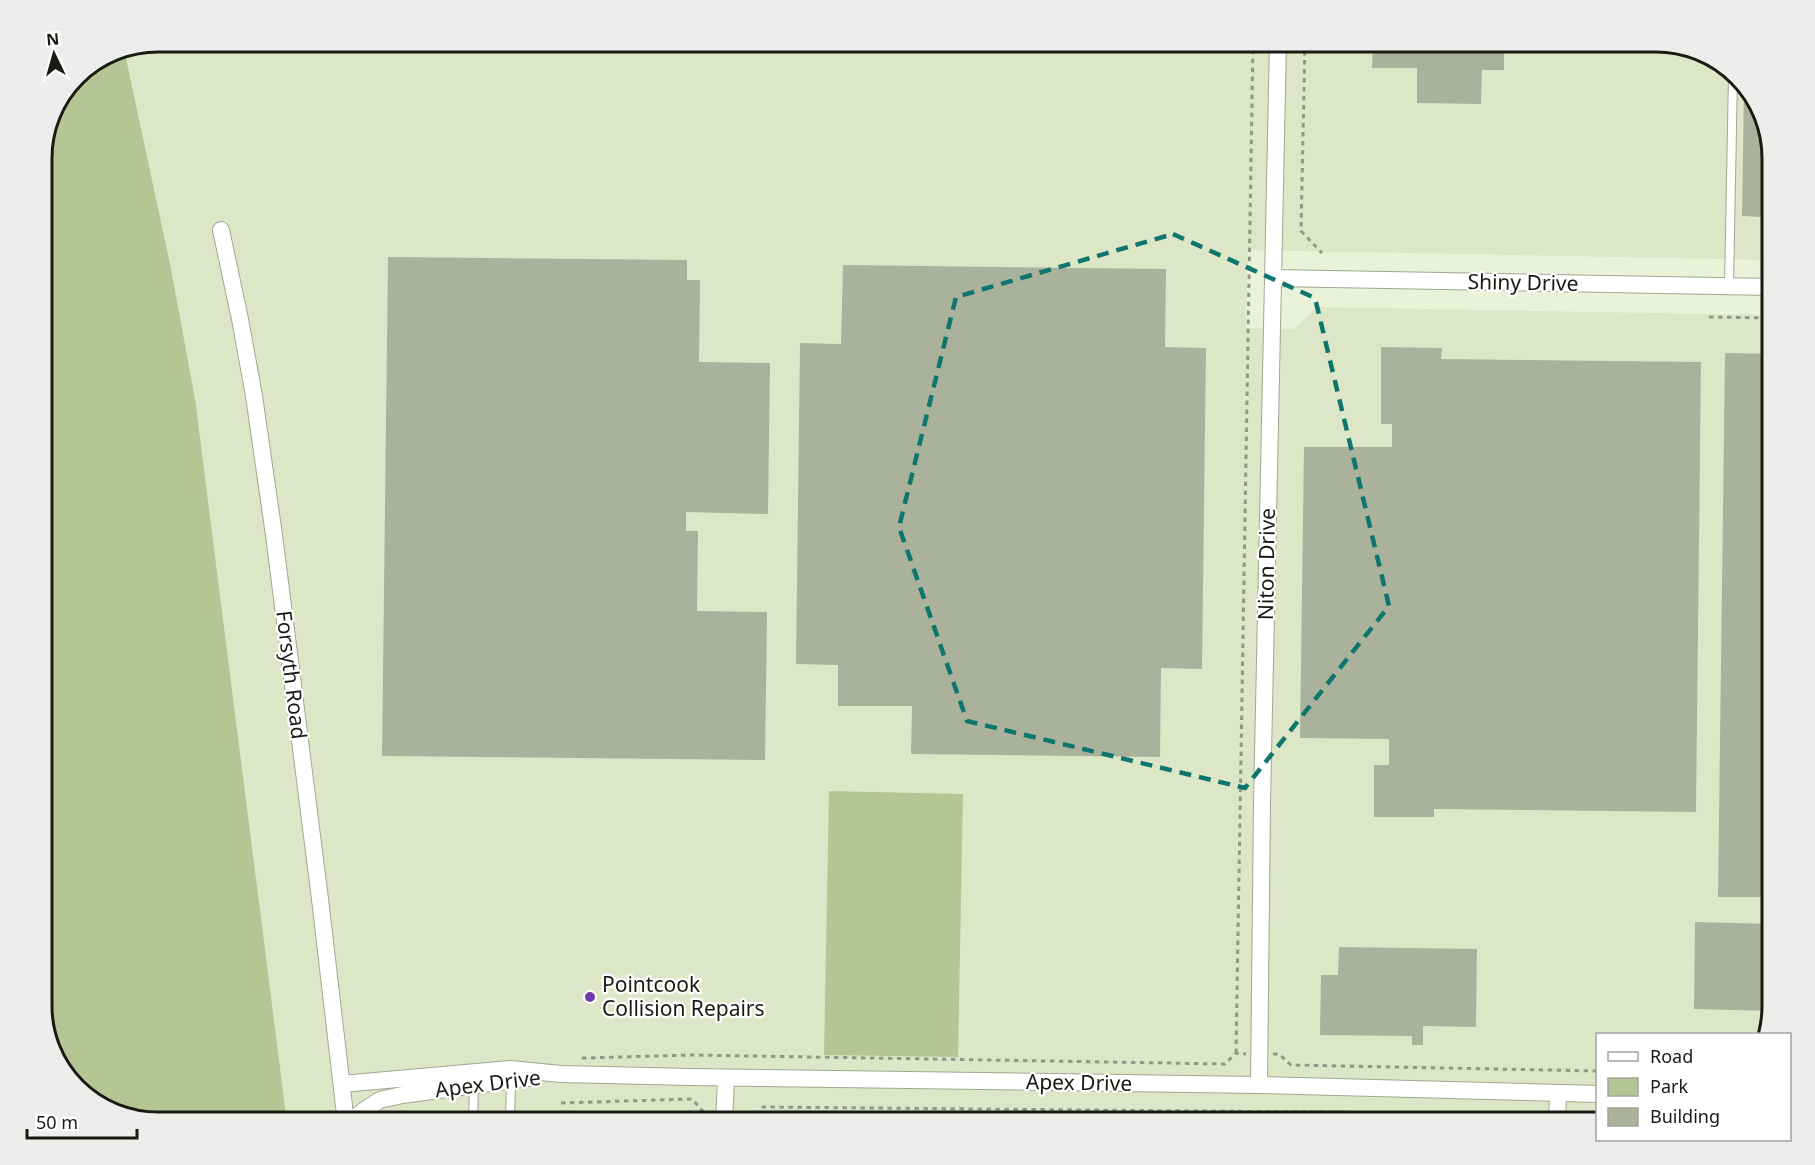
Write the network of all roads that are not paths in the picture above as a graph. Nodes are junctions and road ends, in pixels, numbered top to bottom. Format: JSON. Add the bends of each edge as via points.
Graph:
{"nodes":[{"id":1,"x":1278,"y":52,"type":"edge"},
{"id":2,"x":1733,"y":86,"type":"edge"},
{"id":3,"x":221,"y":230,"type":"dead end"},
{"id":4,"x":1273,"y":278,"type":"junction"},
{"id":5,"x":1729,"y":287,"type":"junction"},
{"id":6,"x":1762,"y":288,"type":"edge"},
{"id":7,"x":561,"y":1074,"type":"junction"},
{"id":8,"x":726,"y":1078,"type":"junction"},
{"id":9,"x":512,"y":1081,"type":"junction"},
{"id":10,"x":342,"y":1084,"type":"junction"},
{"id":11,"x":474,"y":1085,"type":"junction"},
{"id":12,"x":1259,"y":1085,"type":"junction"},
{"id":13,"x":1558,"y":1094,"type":"junction"},
{"id":14,"x":1596,"y":1094,"type":"edge"},
{"id":15,"x":345,"y":1112,"type":"edge"},
{"id":16,"x":364,"y":1112,"type":"edge"},
{"id":17,"x":473,"y":1112,"type":"edge"},
{"id":18,"x":511,"y":1112,"type":"edge"},
{"id":19,"x":724,"y":1112,"type":"edge"},
{"id":20,"x":1557,"y":1112,"type":"edge"}],
"edges":[{"from":1,"to":4,"type":"street","name":"Niton Drive"},
{"from":2,"to":5,"type":"lane"},
{"from":3,"to":10,"type":"street","name":"Forsyth Road","via":[[254,396],[274,535]]},
{"from":4,"to":5,"type":"street","name":"Shiny Drive"},
{"from":4,"to":12,"type":"street","name":"Niton Drive"},
{"from":5,"to":6,"type":"street","name":"Shiny Drive"},
{"from":7,"to":8,"type":"street","name":"Apex Drive"},
{"from":7,"to":9,"type":"street","name":"Apex Drive"},
{"from":7,"to":10,"type":"street","name":"Apex Drive","via":[[510,1069]]},
{"from":8,"to":12,"type":"street","name":"Apex Drive"},
{"from":8,"to":19,"type":"street"},
{"from":9,"to":11,"type":"street","name":"Apex Drive"},
{"from":9,"to":18,"type":"lane"},
{"from":10,"to":15,"type":"street","name":"Forsyth Road"},
{"from":11,"to":16,"type":"street","name":"Apex Drive","via":[[380,1100]]},
{"from":11,"to":17,"type":"lane"},
{"from":12,"to":13,"type":"street","name":"Apex Drive"},
{"from":13,"to":14,"type":"street","name":"Apex Drive"},
{"from":13,"to":20,"type":"street"}]}
